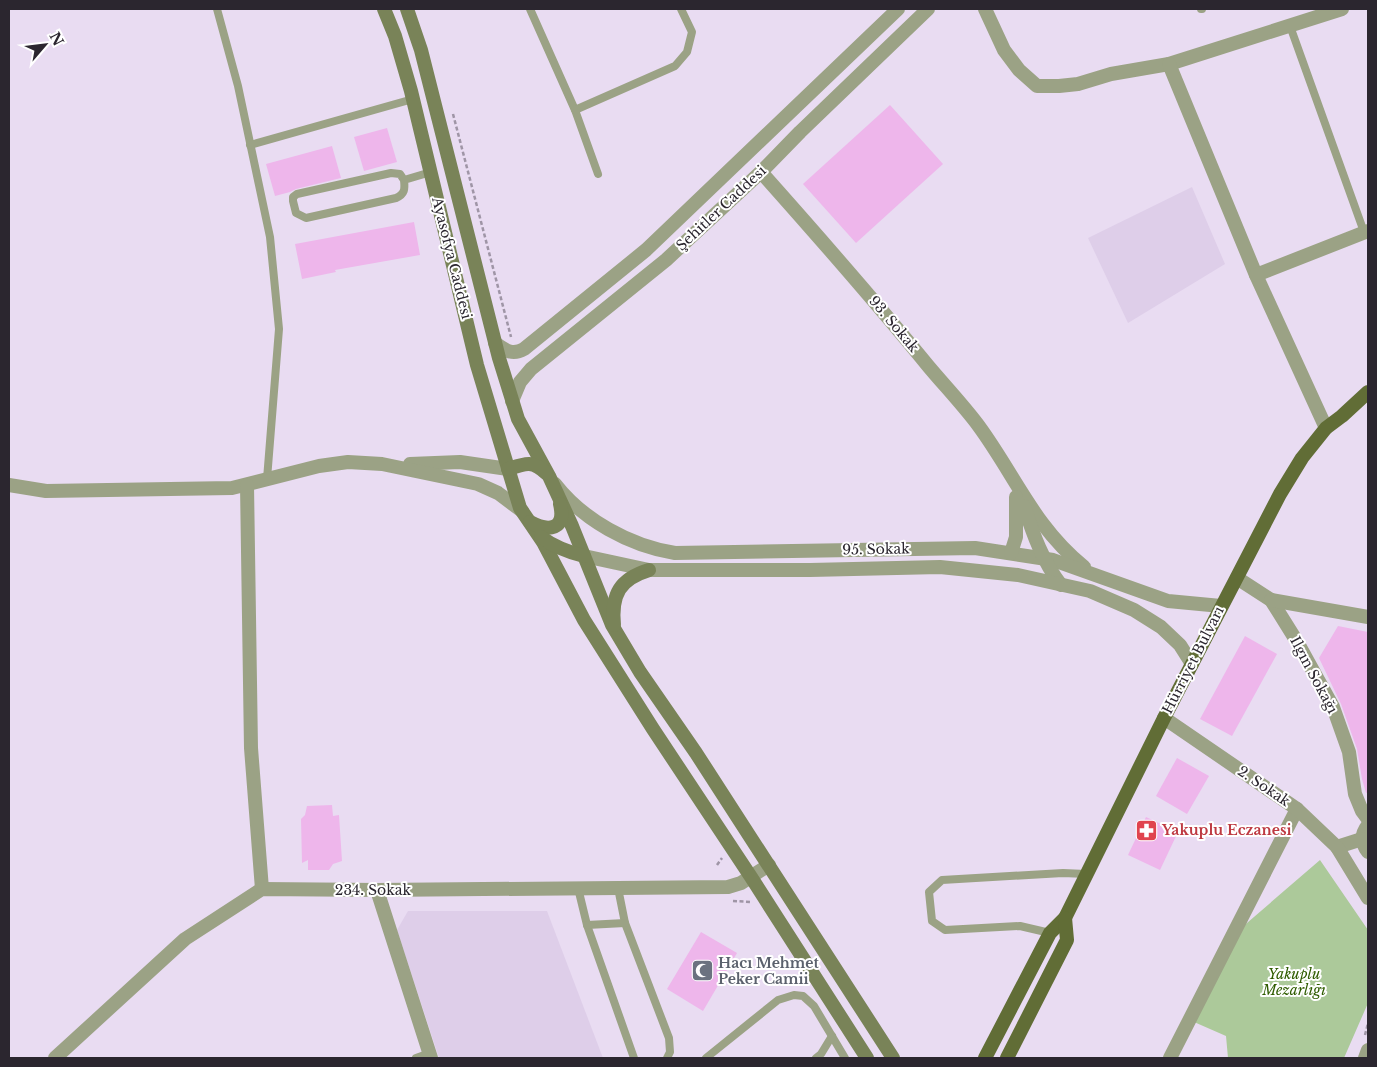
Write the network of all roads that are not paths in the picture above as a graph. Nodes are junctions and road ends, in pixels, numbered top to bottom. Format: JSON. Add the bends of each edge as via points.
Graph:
{"nodes":[{"id":1,"x":217,"y":9,"type":"edge"},
{"id":2,"x":384,"y":9,"type":"edge"},
{"id":3,"x":407,"y":9,"type":"edge"},
{"id":4,"x":530,"y":9,"type":"edge"},
{"id":5,"x":681,"y":9,"type":"edge"},
{"id":6,"x":898,"y":9,"type":"edge"},
{"id":7,"x":928,"y":9,"type":"edge"},
{"id":8,"x":985,"y":9,"type":"edge"},
{"id":9,"x":1342,"y":9,"type":"edge"},
{"id":10,"x":1290,"y":26,"type":"junction"},
{"id":11,"x":842,"y":62,"type":"junction"},
{"id":12,"x":1169,"y":64,"type":"junction"},
{"id":13,"x":858,"y":78,"type":"junction"},
{"id":14,"x":413,"y":99,"type":"junction"},
{"id":15,"x":575,"y":110,"type":"junction"},
{"id":16,"x":785,"y":117,"type":"junction"},
{"id":17,"x":800,"y":132,"type":"junction"},
{"id":18,"x":250,"y":145,"type":"junction"},
{"id":19,"x":431,"y":172,"type":"junction"},
{"id":20,"x":761,"y":172,"type":"junction"},
{"id":21,"x":598,"y":174,"type":"dead end"},
{"id":22,"x":404,"y":180,"type":"junction"},
{"id":23,"x":1366,"y":231,"type":"edge"},
{"id":24,"x":1256,"y":275,"type":"junction"},
{"id":25,"x":588,"y":298,"type":"junction"},
{"id":26,"x":602,"y":311,"type":"junction"},
{"id":27,"x":495,"y":343,"type":"junction"},
{"id":28,"x":1368,"y":392,"type":"edge"},
{"id":29,"x":512,"y":401,"type":"junction"},
{"id":30,"x":1368,"y":402,"type":"edge"},
{"id":31,"x":1342,"y":416,"type":"junction"},
{"id":32,"x":1326,"y":428,"type":"junction"},
{"id":33,"x":391,"y":465,"type":"junction"},
{"id":34,"x":508,"y":469,"type":"junction"},
{"id":35,"x":549,"y":476,"type":"junction"},
{"id":36,"x":268,"y":479,"type":"junction"},
{"id":37,"x":1016,"y":484,"type":"junction"},
{"id":38,"x":9,"y":485,"type":"edge"},
{"id":39,"x":247,"y":485,"type":"junction"},
{"id":40,"x":558,"y":496,"type":"junction"},
{"id":41,"x":524,"y":514,"type":"junction"},
{"id":42,"x":538,"y":535,"type":"junction"},
{"id":43,"x":920,"y":548,"type":"junction"},
{"id":44,"x":1011,"y":553,"type":"junction"},
{"id":45,"x":584,"y":556,"type":"junction"},
{"id":46,"x":1044,"y":559,"type":"junction"},
{"id":47,"x":919,"y":568,"type":"junction"},
{"id":48,"x":649,"y":570,"type":"junction"},
{"id":49,"x":1093,"y":574,"type":"junction"},
{"id":50,"x":1237,"y":578,"type":"junction"},
{"id":51,"x":1061,"y":585,"type":"junction"},
{"id":52,"x":1271,"y":600,"type":"junction"},
{"id":53,"x":1221,"y":606,"type":"junction"},
{"id":54,"x":1368,"y":617,"type":"edge"},
{"id":55,"x":615,"y":631,"type":"junction"},
{"id":56,"x":1192,"y":664,"type":"junction"},
{"id":57,"x":1164,"y":718,"type":"junction"},
{"id":58,"x":1297,"y":809,"type":"junction"},
{"id":59,"x":1368,"y":819,"type":"edge"},
{"id":60,"x":1368,"y":825,"type":"edge"},
{"id":61,"x":1362,"y":839,"type":"junction"},
{"id":62,"x":1337,"y":847,"type":"junction"},
{"id":63,"x":1368,"y":852,"type":"edge"},
{"id":64,"x":769,"y":865,"type":"junction"},
{"id":65,"x":1086,"y":874,"type":"junction"},
{"id":66,"x":751,"y":877,"type":"junction"},
{"id":67,"x":578,"y":888,"type":"junction"},
{"id":68,"x":618,"y":888,"type":"junction"},
{"id":69,"x":262,"y":889,"type":"junction"},
{"id":70,"x":377,"y":890,"type":"junction"},
{"id":71,"x":1368,"y":898,"type":"edge"},
{"id":72,"x":1065,"y":918,"type":"junction"},
{"id":73,"x":625,"y":923,"type":"junction"},
{"id":74,"x":588,"y":925,"type":"junction"},
{"id":75,"x":1050,"y":933,"type":"junction"},
{"id":76,"x":832,"y":1036,"type":"junction"},
{"id":77,"x":1368,"y":1050,"type":"edge"},
{"id":78,"x":426,"y":1057,"type":"edge"},
{"id":79,"x":55,"y":1058,"type":"edge"},
{"id":80,"x":634,"y":1058,"type":"edge"},
{"id":81,"x":667,"y":1058,"type":"edge"},
{"id":82,"x":706,"y":1058,"type":"edge"},
{"id":83,"x":816,"y":1058,"type":"edge"},
{"id":84,"x":845,"y":1058,"type":"edge"},
{"id":85,"x":867,"y":1058,"type":"edge"},
{"id":86,"x":893,"y":1058,"type":"edge"},
{"id":87,"x":985,"y":1058,"type":"edge"},
{"id":88,"x":1007,"y":1058,"type":"edge"},
{"id":89,"x":1170,"y":1058,"type":"edge"},
{"id":90,"x":1365,"y":1058,"type":"edge"}],
"edges":[{"from":1,"to":18,"type":"lane"},
{"from":2,"to":14,"type":"main road","name":"Ayasofya Caddesi"},
{"from":3,"to":27,"type":"main road","via":[[428,78]]},
{"from":4,"to":15,"type":"lane"},
{"from":5,"to":15,"type":"lane","via":[[692,32],[687,52],[675,66]]},
{"from":6,"to":11,"type":"street","name":"Şehitler Caddesi"},
{"from":7,"to":13,"type":"street","name":"Şehitler Caddesi"},
{"from":8,"to":12,"type":"street","via":[[1004,50],[1019,70],[1038,86],[1078,84],[1111,74]]},
{"from":9,"to":10,"type":"street"},
{"from":10,"to":12,"type":"street"},
{"from":10,"to":23,"type":"lane"},
{"from":11,"to":13,"type":"street"},
{"from":11,"to":16,"type":"street","name":"Şehitler Caddesi"},
{"from":12,"to":24,"type":"street"},
{"from":13,"to":17,"type":"street","name":"Şehitler Caddesi"},
{"from":14,"to":18,"type":"lane"},
{"from":14,"to":19,"type":"main road","name":"Ayasofya Caddesi"},
{"from":15,"to":21,"type":"lane"},
{"from":16,"to":17,"type":"street"},
{"from":16,"to":25,"type":"street","name":"Şehitler Caddesi","via":[[646,250]]},
{"from":17,"to":20,"type":"street","name":"Şehitler Caddesi"},
{"from":18,"to":36,"type":"lane","via":[[270,237],[279,329]]},
{"from":19,"to":22,"type":"lane"},
{"from":19,"to":34,"type":"main road","name":"Ayasofya Caddesi","via":[[477,365]]},
{"from":20,"to":26,"type":"street","name":"Şehitler Caddesi","via":[[666,260]]},
{"from":20,"to":37,"type":"street","name":"93. Sokak","via":[[858,280],[961,404]]},
{"from":22,"to":22,"type":"lane","via":[[400,174],[391,173],[297,194],[293,201],[296,213],[306,218],[396,198],[403,195]]},
{"from":23,"to":24,"type":"street"},
{"from":24,"to":32,"type":"street"},
{"from":25,"to":26,"type":"street"},
{"from":25,"to":27,"type":"street","name":"Şehitler Caddesi","via":[[518,353]]},
{"from":26,"to":29,"type":"street","name":"Şehitler Caddesi","via":[[531,369],[520,382]]},
{"from":27,"to":29,"type":"main road"},
{"from":28,"to":31,"type":"main road","name":"Hürriyet Bulvarı"},
{"from":29,"to":35,"type":"main road","via":[[518,419]]},
{"from":30,"to":31,"type":"main road","name":"Hürriyet Bulvarı"},
{"from":31,"to":32,"type":"main road","name":"Hürriyet Bulvarı"},
{"from":32,"to":50,"type":"main road","name":"Hürriyet Bulvarı","via":[[1302,458],[1280,494]]},
{"from":33,"to":34,"type":"street","via":[[460,462]]},
{"from":33,"to":36,"type":"street","via":[[348,462]]},
{"from":33,"to":41,"type":"street","via":[[478,484],[498,493]]},
{"from":34,"to":35,"type":"main road","via":[[532,463]]},
{"from":34,"to":41,"type":"main road","name":"Ayasofya Caddesi"},
{"from":35,"to":40,"type":"main road"},
{"from":35,"to":43,"type":"street","name":"95. Sokak","via":[[562,493],[595,522],[641,545],[675,554]]},
{"from":36,"to":39,"type":"street"},
{"from":37,"to":44,"type":"street","via":[[1016,537]]},
{"from":37,"to":46,"type":"street"},
{"from":37,"to":49,"type":"street","via":[[1051,536]]},
{"from":38,"to":39,"type":"street","via":[[46,491],[232,488]]},
{"from":39,"to":69,"type":"street","via":[[252,748]]},
{"from":40,"to":41,"type":"main road","via":[[562,519],[559,524],[541,528]]},
{"from":40,"to":45,"type":"main road"},
{"from":41,"to":42,"type":"main road","name":"Ayasofya Caddesi"},
{"from":42,"to":45,"type":"main road","via":[[550,544]]},
{"from":42,"to":66,"type":"main road","name":"Ayasofya Caddesi","via":[[589,628]]},
{"from":43,"to":44,"type":"street","name":"95. Sokak","via":[[975,548]]},
{"from":43,"to":47,"type":"street"},
{"from":44,"to":46,"type":"street","name":"95. Sokak"},
{"from":45,"to":48,"type":"street","name":"95. Sokak"},
{"from":45,"to":55,"type":"main road"},
{"from":46,"to":49,"type":"street","name":"95. Sokak"},
{"from":46,"to":51,"type":"street"},
{"from":47,"to":48,"type":"street","name":"95. Sokak"},
{"from":47,"to":51,"type":"street","name":"95. Sokak","via":[[995,572]]},
{"from":48,"to":55,"type":"main road","via":[[632,576],[617,594],[613,612]]},
{"from":49,"to":53,"type":"street","name":"95. Sokak","via":[[1168,601]]},
{"from":50,"to":52,"type":"street","name":"Ilgın Sokağı"},
{"from":50,"to":53,"type":"main road","name":"Hürriyet Bulvarı"},
{"from":51,"to":56,"type":"street","name":"95. Sokak","via":[[1090,590],[1134,610],[1161,627],[1180,645]]},
{"from":52,"to":54,"type":"street"},
{"from":52,"to":59,"type":"street","name":"Ilgın Sokağı","via":[[1333,707],[1349,752],[1355,794]]},
{"from":53,"to":56,"type":"main road","name":"Hürriyet Bulvarı"},
{"from":55,"to":64,"type":"main road"},
{"from":56,"to":57,"type":"main road","name":"Hürriyet Bulvarı"},
{"from":57,"to":58,"type":"street","name":"2. Sokak"},
{"from":57,"to":65,"type":"main road","name":"Hürriyet Bulvarı"},
{"from":58,"to":62,"type":"street","name":"2. Sokak"},
{"from":58,"to":89,"type":"street"},
{"from":60,"to":61,"type":"street"},
{"from":61,"to":62,"type":"street"},
{"from":61,"to":63,"type":"street"},
{"from":62,"to":71,"type":"street","name":"2. Sokak"},
{"from":64,"to":66,"type":"street","name":"234. Sokak"},
{"from":64,"to":86,"type":"main road"},
{"from":65,"to":72,"type":"main road","name":"Hürriyet Bulvarı"},
{"from":65,"to":75,"type":"lane","via":[[942,880],[929,892],[932,921],[945,930],[1020,926]]},
{"from":66,"to":68,"type":"street","name":"234. Sokak","via":[[728,887]]},
{"from":66,"to":85,"type":"main road","name":"Ayasofya Caddesi"},
{"from":67,"to":68,"type":"street","name":"234. Sokak"},
{"from":67,"to":70,"type":"street","name":"234. Sokak"},
{"from":67,"to":74,"type":"lane"},
{"from":68,"to":73,"type":"lane"},
{"from":69,"to":70,"type":"street","name":"234. Sokak"},
{"from":69,"to":79,"type":"street","via":[[185,938]]},
{"from":70,"to":78,"type":"street"},
{"from":72,"to":75,"type":"main road","name":"Hürriyet Bulvarı"},
{"from":72,"to":88,"type":"main road","name":"Hürriyet Bulvarı","via":[[1067,940]]},
{"from":73,"to":74,"type":"lane"},
{"from":73,"to":81,"type":"lane","via":[[669,1038]]},
{"from":74,"to":80,"type":"lane"},
{"from":75,"to":87,"type":"main road","name":"Hürriyet Bulvarı"},
{"from":76,"to":82,"type":"lane","via":[[814,1006],[803,996],[794,995],[778,1000]]},
{"from":76,"to":83,"type":"lane"},
{"from":76,"to":84,"type":"lane"},
{"from":77,"to":90,"type":"street"}]}
